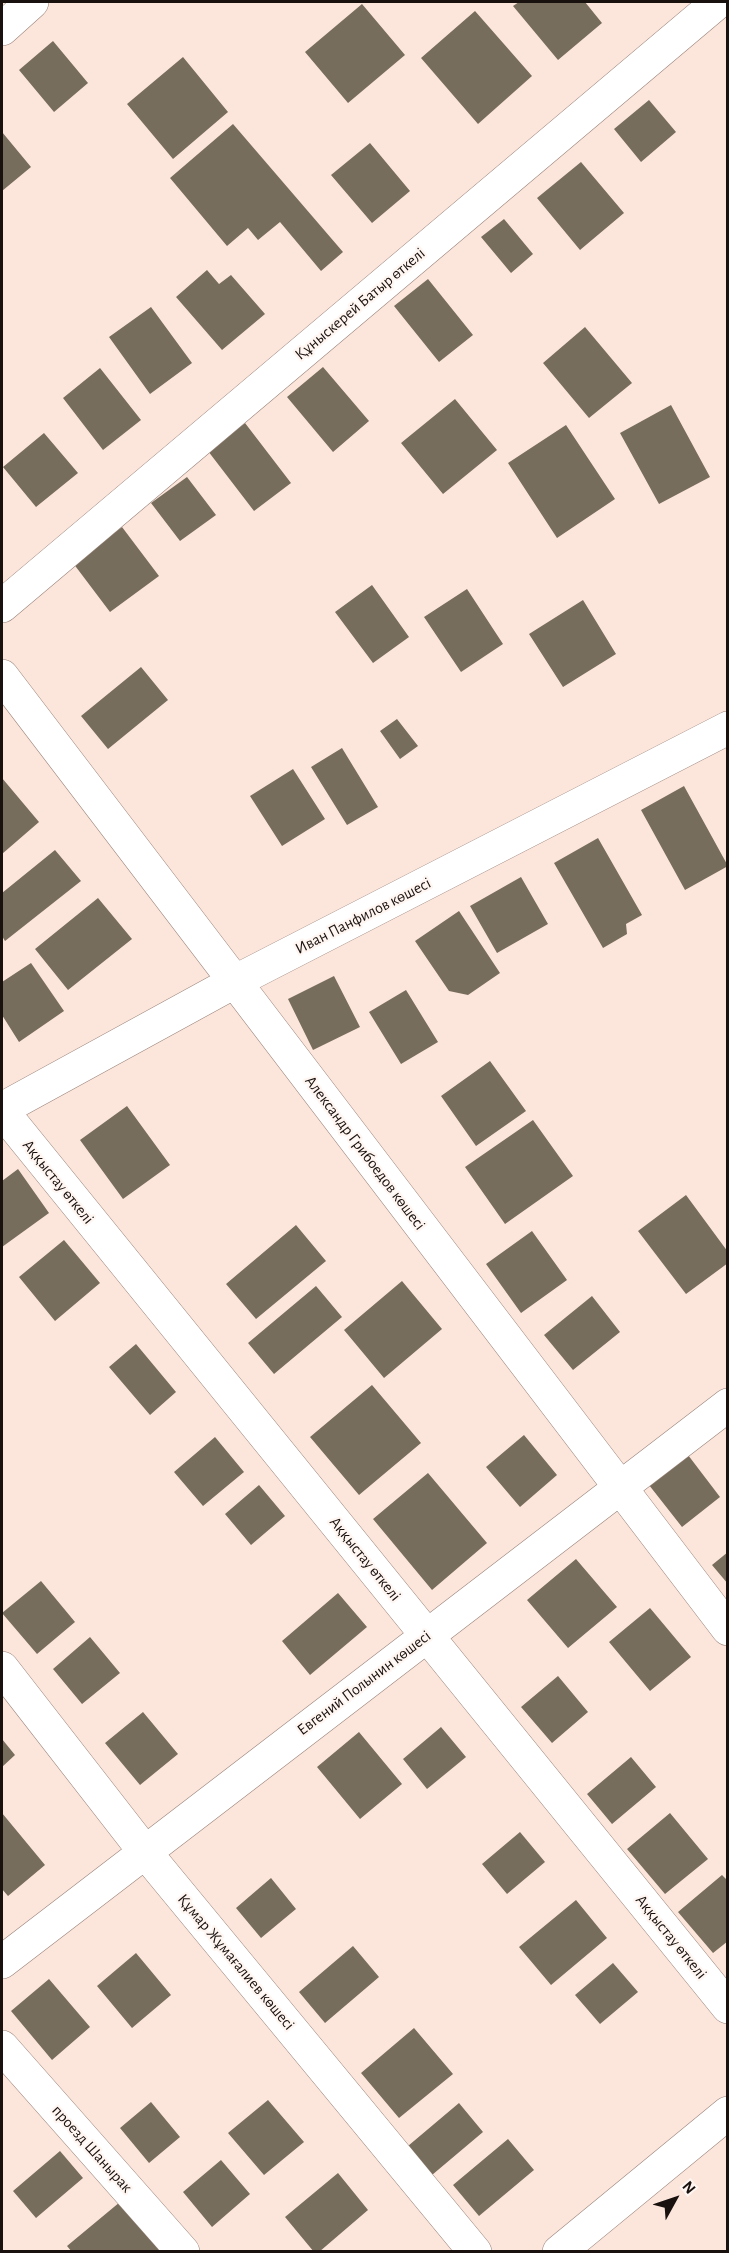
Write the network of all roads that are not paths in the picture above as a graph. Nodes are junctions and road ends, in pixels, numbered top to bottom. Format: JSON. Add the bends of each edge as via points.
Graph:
{"nodes":[{"id":1,"x":32,"y":2,"type":"edge"},
{"id":2,"x":718,"y":2,"type":"edge"},
{"id":3,"x":2,"y":29,"type":"edge"},
{"id":4,"x":2,"y":606,"type":"edge"},
{"id":5,"x":2,"y":676,"type":"edge"},
{"id":6,"x":728,"y":728,"type":"edge"},
{"id":7,"x":234,"y":982,"type":"junction"},
{"id":8,"x":2,"y":1110,"type":"edge"},
{"id":9,"x":728,"y":1405,"type":"edge"},
{"id":10,"x":620,"y":1488,"type":"junction"},
{"id":11,"x":728,"y":1629,"type":"edge"},
{"id":12,"x":427,"y":1636,"type":"junction"},
{"id":13,"x":2,"y":1668,"type":"edge"},
{"id":14,"x":145,"y":1852,"type":"junction"},
{"id":15,"x":2,"y":1962,"type":"edge"},
{"id":16,"x":728,"y":2007,"type":"edge"},
{"id":17,"x":2,"y":2047,"type":"edge"},
{"id":18,"x":728,"y":2113,"type":"edge"},
{"id":19,"x":183,"y":2252,"type":"edge"},
{"id":20,"x":475,"y":2252,"type":"edge"},
{"id":21,"x":559,"y":2252,"type":"edge"}],
"edges":[{"from":1,"to":3,"type":"street"},
{"from":2,"to":4,"type":"street","name":"Құныскерей Батыр өткелі"},
{"from":5,"to":7,"type":"street","name":"Александр Грибоедов көшесі"},
{"from":6,"to":7,"type":"street","name":"Иван Панфилов көшесі"},
{"from":7,"to":8,"type":"street","name":"Иван Панфилов көшесі"},
{"from":7,"to":10,"type":"street","name":"Александр Грибоедов көшесі"},
{"from":8,"to":12,"type":"street","name":"Аққыстау өткелі"},
{"from":9,"to":10,"type":"street","name":"Евгений Полынин көшесі"},
{"from":10,"to":11,"type":"street","name":"Александр Грибоедов көшесі"},
{"from":10,"to":12,"type":"street","name":"Евгений Полынин көшесі"},
{"from":12,"to":14,"type":"street","name":"Евгений Полынин көшесі"},
{"from":12,"to":16,"type":"street","name":"Аққыстау өткелі"},
{"from":13,"to":14,"type":"street","name":"Құмар Жұмағалиев көшесі"},
{"from":14,"to":15,"type":"street","name":"Евгений Полынин көшесі"},
{"from":14,"to":20,"type":"street","name":"Құмар Жұмағалиев көшесі"},
{"from":17,"to":19,"type":"street","name":"проезд Шанырак"},
{"from":18,"to":21,"type":"street"}]}
